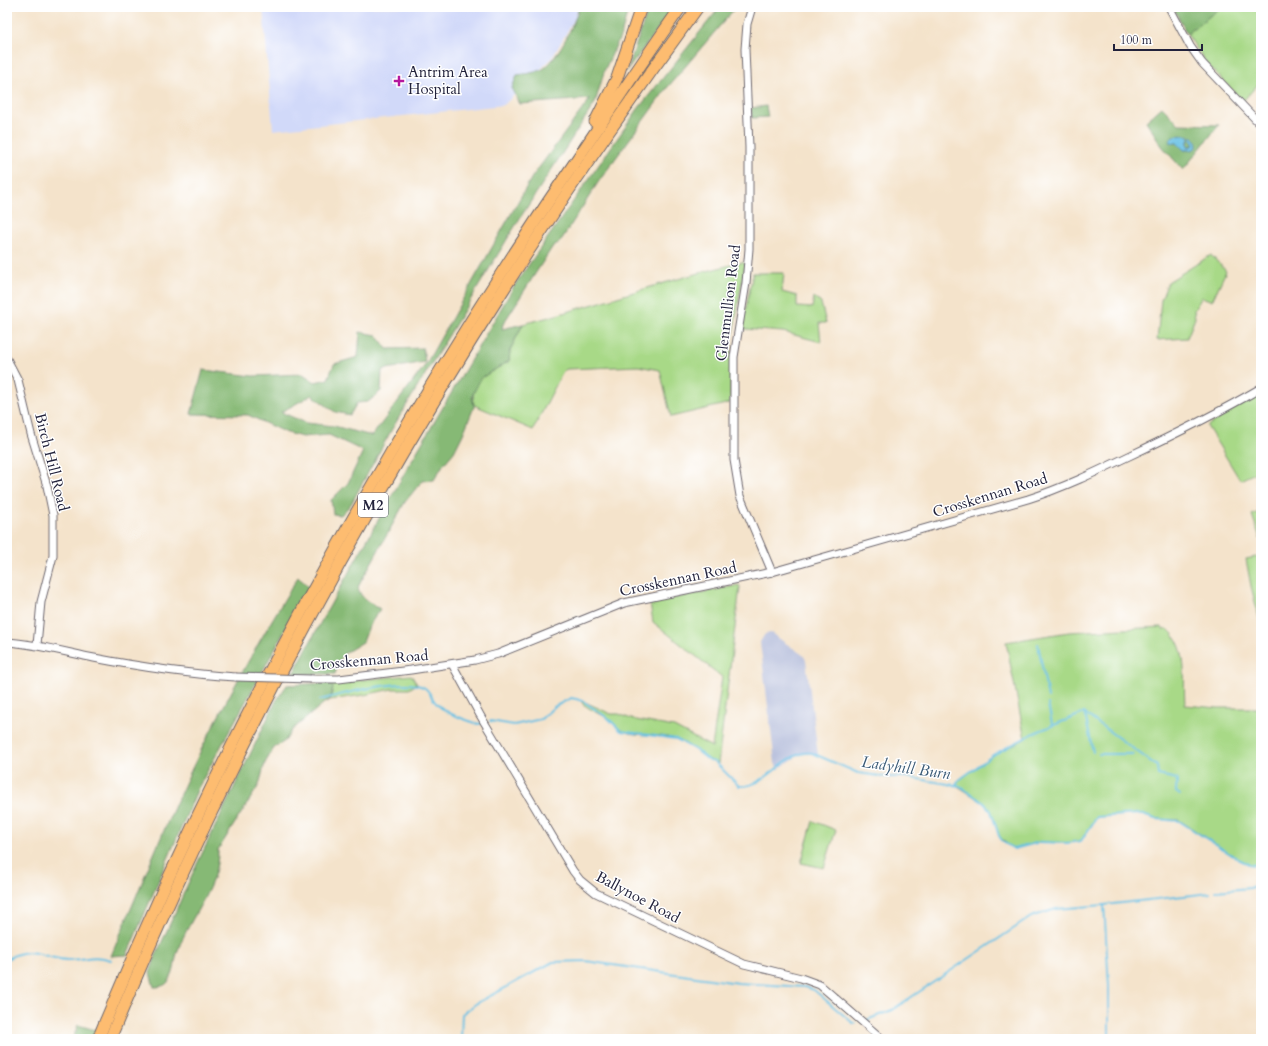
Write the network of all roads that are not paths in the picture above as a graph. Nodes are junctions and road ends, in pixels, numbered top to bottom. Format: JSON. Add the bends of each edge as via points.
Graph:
{"nodes":[{"id":1,"x":641,"y":7,"type":"edge"},
{"id":2,"x":681,"y":7,"type":"edge"},
{"id":3,"x":698,"y":7,"type":"edge"},
{"id":4,"x":706,"y":7,"type":"edge"},
{"id":5,"x":752,"y":7,"type":"edge"},
{"id":6,"x":1169,"y":7,"type":"edge"},
{"id":7,"x":654,"y":66,"type":"junction"},
{"id":8,"x":1261,"y":125,"type":"edge"},
{"id":9,"x":581,"y":152,"type":"junction"},
{"id":10,"x":7,"y":359,"type":"edge"},
{"id":11,"x":1261,"y":388,"type":"edge"},
{"id":12,"x":772,"y":572,"type":"junction"},
{"id":13,"x":7,"y":642,"type":"edge"},
{"id":14,"x":37,"y":645,"type":"junction"},
{"id":15,"x":452,"y":664,"type":"junction"},
{"id":16,"x":98,"y":1039,"type":"edge"},
{"id":17,"x":110,"y":1039,"type":"edge"},
{"id":18,"x":882,"y":1039,"type":"edge"}],
"edges":[{"from":1,"to":9,"type":"highway","via":[[617,78]]},
{"from":2,"to":9,"type":"highway","number":"M2"},
{"from":3,"to":7,"type":"highway","number":"M2"},
{"from":4,"to":7,"type":"highway"},
{"from":5,"to":12,"type":"street","name":"Glenmullion Road","via":[[747,24],[745,49],[749,147],[748,262],[744,301],[734,352],[734,460],[740,496]]},
{"from":6,"to":8,"type":"street","via":[[1202,63]]},
{"from":7,"to":17,"type":"highway","number":"M2","via":[[494,304],[376,499],[233,767]]},
{"from":9,"to":16,"type":"highway","number":"M2","via":[[463,332],[329,561],[221,767]]},
{"from":10,"to":14,"type":"street","name":"Birch Hill Road","via":[[18,380],[53,515],[53,556],[41,602]]},
{"from":11,"to":12,"type":"street","name":"Crosskennan Road","via":[[1200,422],[1048,492]]},
{"from":12,"to":15,"type":"street","name":"Crosskennan Road","via":[[624,602],[498,654]]},
{"from":13,"to":14,"type":"street","name":"Crosskennan Road"},
{"from":14,"to":15,"type":"street","name":"Crosskennan Road","bridge":true,"via":[[124,664],[236,677],[339,679]]},
{"from":15,"to":18,"type":"street","name":"Ballynoe Road","via":[[573,870],[587,886],[647,919],[744,964],[820,985]]}]}
